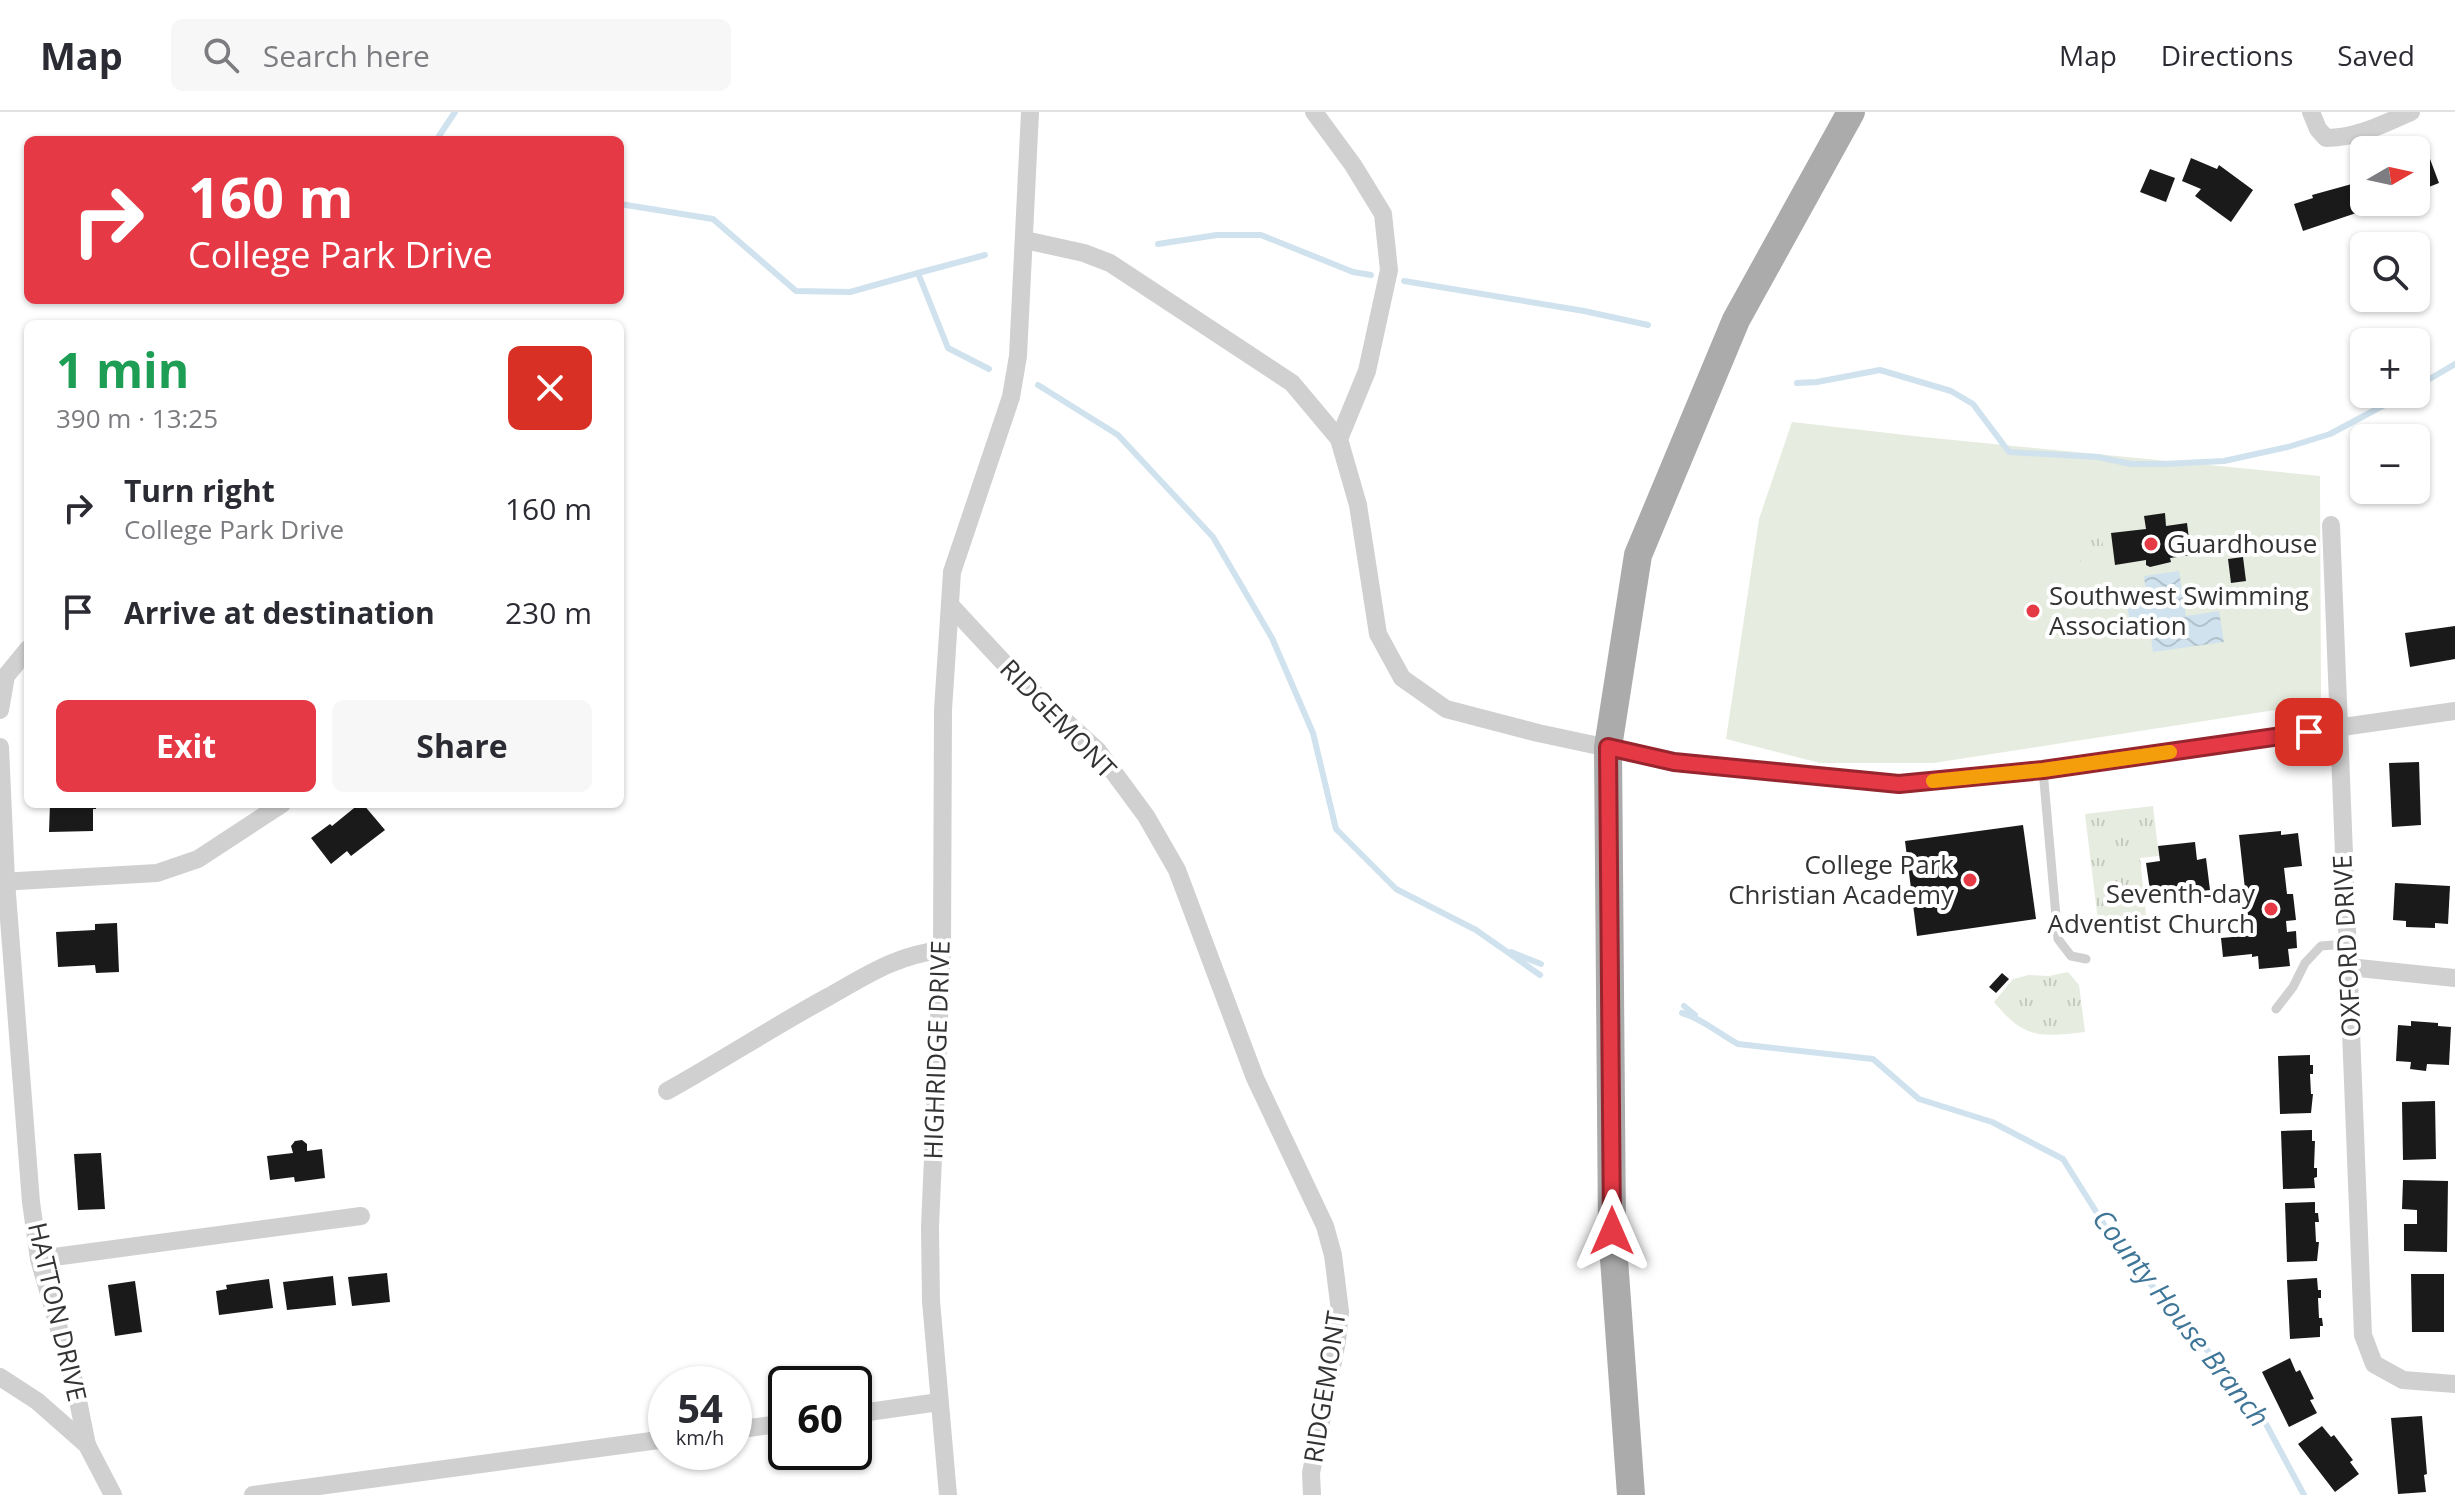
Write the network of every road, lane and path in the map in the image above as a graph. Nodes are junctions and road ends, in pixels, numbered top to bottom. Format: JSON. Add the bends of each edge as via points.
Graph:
{"nodes":[{"id":1,"x":1030,"y":112,"type":"edge"},
{"id":2,"x":1314,"y":112,"type":"edge"},
{"id":3,"x":1851,"y":112,"type":"edge"},
{"id":4,"x":2311,"y":112,"type":"edge"},
{"id":5,"x":2411,"y":112,"type":"edge"},
{"id":6,"x":1025,"y":240,"type":"junction"},
{"id":7,"x":1339,"y":439,"type":"junction"},
{"id":8,"x":2331,"y":525,"type":"dead end"},
{"id":9,"x":950,"y":605,"type":"junction"},
{"id":10,"x":24,"y":654,"type":"edge"},
{"id":11,"x":0,"y":710,"type":"edge"},
{"id":12,"x":2455,"y":711,"type":"edge"},
{"id":13,"x":2338,"y":727,"type":"junction"},
{"id":14,"x":0,"y":747,"type":"edge"},
{"id":15,"x":1608,"y":747,"type":"junction"},
{"id":16,"x":2043,"y":770,"type":"junction"},
{"id":17,"x":276,"y":808,"type":"edge"},
{"id":18,"x":3,"y":881,"type":"edge"},
{"id":19,"x":2346,"y":944,"type":"junction"},
{"id":20,"x":942,"y":950,"type":"junction"},
{"id":21,"x":2086,"y":959,"type":"dead end"},
{"id":22,"x":2349,"y":967,"type":"junction"},
{"id":23,"x":2455,"y":978,"type":"edge"},
{"id":24,"x":2276,"y":1009,"type":"dead end"},
{"id":25,"x":667,"y":1091,"type":"dead end"},
{"id":26,"x":361,"y":1216,"type":"dead end"},
{"id":27,"x":39,"y":1259,"type":"junction"},
{"id":28,"x":0,"y":1377,"type":"edge"},
{"id":29,"x":2455,"y":1384,"type":"edge"},
{"id":30,"x":939,"y":1402,"type":"junction"},
{"id":31,"x":872,"y":1411,"type":"edge"},
{"id":32,"x":648,"y":1441,"type":"edge"},
{"id":33,"x":87,"y":1445,"type":"junction"},
{"id":34,"x":113,"y":1495,"type":"edge"},
{"id":35,"x":253,"y":1495,"type":"edge"},
{"id":36,"x":948,"y":1495,"type":"edge"},
{"id":37,"x":1312,"y":1495,"type":"edge"},
{"id":38,"x":1631,"y":1495,"type":"edge"}],
"edges":[{"from":1,"to":6,"type":"street"},
{"from":2,"to":7,"type":"street","via":[[1383,214],[1389,270],[1367,371]]},
{"from":3,"to":15,"type":"main road","via":[[1736,320],[1638,555]]},
{"from":4,"to":5,"type":"street","via":[[2326,138],[2362,133]]},
{"from":6,"to":7,"type":"street","via":[[1110,263],[1292,383]]},
{"from":6,"to":9,"type":"street","via":[[1011,397],[952,572]]},
{"from":7,"to":15,"type":"street","via":[[1358,505],[1378,634],[1402,678],[1446,709]]},
{"from":8,"to":13,"type":"street","name":"OXFORD DRIVE"},
{"from":9,"to":20,"type":"street","name":"HIGHRIDGE DRIVE","via":[[943,710]]},
{"from":9,"to":37,"type":"street","name":"RIDGEMONT","via":[[1019,679],[1098,751],[1146,816],[1177,870],[1255,1078],[1325,1226],[1340,1311],[1311,1473]]},
{"from":10,"to":11,"type":"street","via":[[6,676]]},
{"from":12,"to":13,"type":"street"},
{"from":13,"to":16,"type":"street"},
{"from":13,"to":19,"type":"street","name":"OXFORD DRIVE"},
{"from":14,"to":18,"type":"street","name":"HATTON DRIVE"},
{"from":15,"to":16,"type":"street","via":[[1674,762],[1899,784]]},
{"from":15,"to":38,"type":"main road","via":[[1612,1231]]},
{"from":16,"to":21,"type":"lane","via":[[2058,939],[2071,956]]},
{"from":17,"to":18,"type":"street","via":[[198,859],[157,873]]},
{"from":18,"to":27,"type":"street","name":"HATTON DRIVE"},
{"from":19,"to":22,"type":"street","name":"OXFORD DRIVE"},
{"from":19,"to":24,"type":"lane","via":[[2321,946]]},
{"from":20,"to":25,"type":"street","via":[[887,964]]},
{"from":20,"to":30,"type":"street","name":"HIGHRIDGE DRIVE","via":[[930,1227]]},
{"from":22,"to":23,"type":"street"},
{"from":22,"to":29,"type":"street","name":"OXFORD DRIVE","via":[[2363,1335],[2374,1364],[2403,1380]]},
{"from":26,"to":27,"type":"street"},
{"from":27,"to":33,"type":"street","name":"HATTON DRIVE"},
{"from":28,"to":33,"type":"street"},
{"from":30,"to":31,"type":"street"},
{"from":30,"to":36,"type":"street","name":"HIGHRIDGE DRIVE"},
{"from":32,"to":35,"type":"street"},
{"from":33,"to":34,"type":"street"}]}
